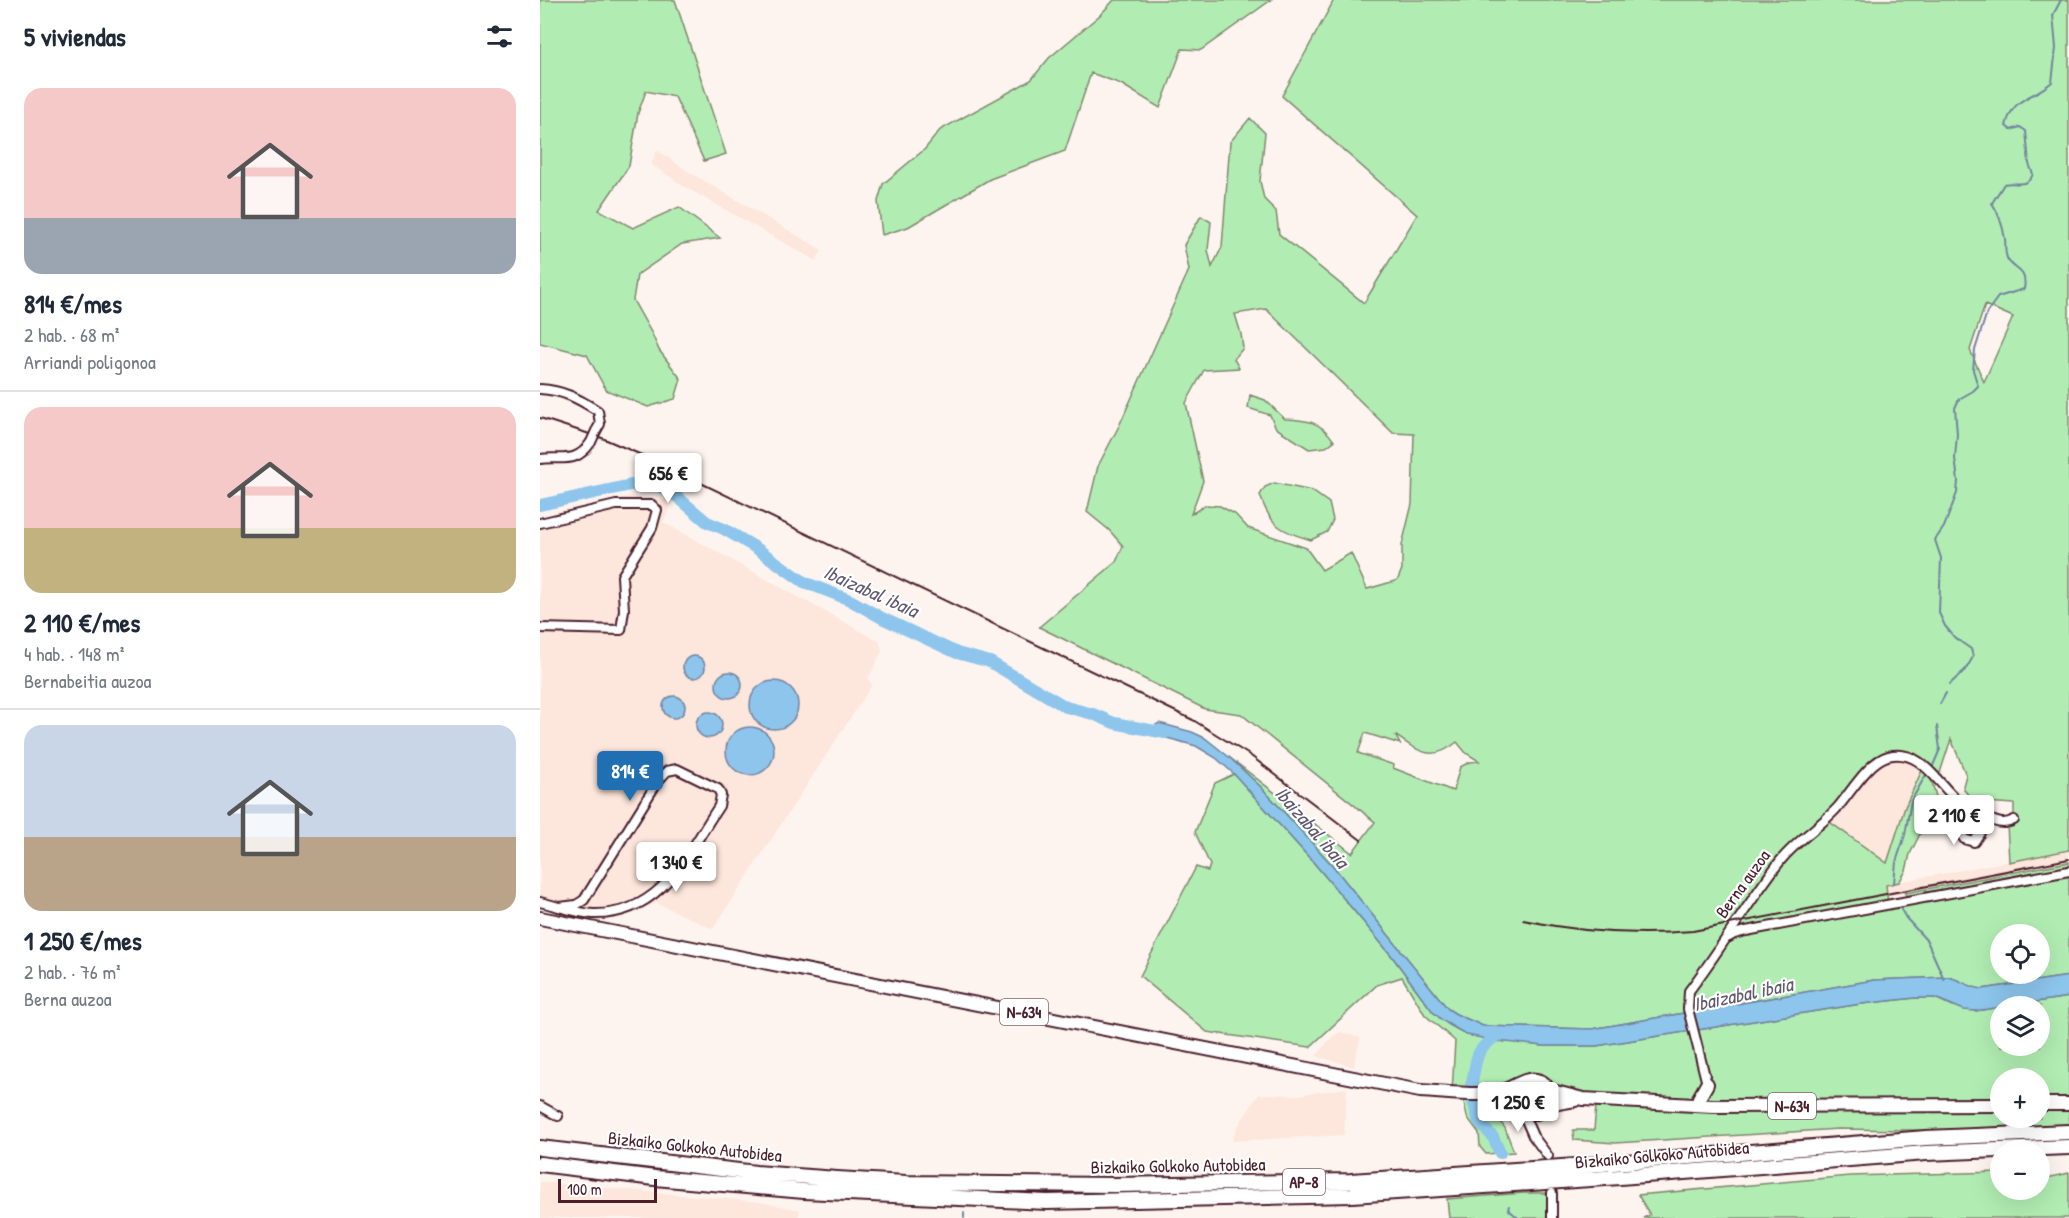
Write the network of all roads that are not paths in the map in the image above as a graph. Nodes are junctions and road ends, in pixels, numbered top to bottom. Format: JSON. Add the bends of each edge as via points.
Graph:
{"nodes":[{"id":1,"x":540,"y":389,"type":"edge"},
{"id":2,"x":540,"y":459,"type":"edge"},
{"id":3,"x":540,"y":523,"type":"edge"},
{"id":4,"x":540,"y":628,"type":"edge"},
{"id":5,"x":1959,"y":802,"type":"junction"},
{"id":6,"x":2014,"y":820,"type":"dead end"},
{"id":7,"x":1980,"y":833,"type":"dead end"},
{"id":8,"x":2069,"y":872,"type":"edge"},
{"id":9,"x":589,"y":892,"type":"junction"},
{"id":10,"x":540,"y":902,"type":"edge"},
{"id":11,"x":560,"y":907,"type":"junction"},
{"id":12,"x":600,"y":914,"type":"junction"},
{"id":13,"x":540,"y":917,"type":"edge"},
{"id":14,"x":1725,"y":940,"type":"junction"},
{"id":15,"x":1520,"y":1084,"type":"junction"},
{"id":16,"x":1707,"y":1084,"type":"junction"},
{"id":17,"x":1548,"y":1090,"type":"junction"},
{"id":18,"x":1485,"y":1094,"type":"junction"},
{"id":19,"x":1699,"y":1098,"type":"junction"},
{"id":20,"x":1712,"y":1098,"type":"junction"},
{"id":21,"x":1583,"y":1099,"type":"junction"},
{"id":22,"x":1667,"y":1104,"type":"junction"},
{"id":23,"x":2050,"y":1104,"type":"edge"},
{"id":24,"x":2069,"y":1104,"type":"edge"},
{"id":25,"x":1990,"y":1105,"type":"edge"},
{"id":26,"x":540,"y":1106,"type":"edge"},
{"id":27,"x":1519,"y":1107,"type":"junction"},
{"id":28,"x":1738,"y":1107,"type":"junction"},
{"id":29,"x":1541,"y":1109,"type":"junction"},
{"id":30,"x":558,"y":1116,"type":"dead end"},
{"id":31,"x":2069,"y":1132,"type":"edge"},
{"id":32,"x":1538,"y":1140,"type":"junction"},
{"id":33,"x":2069,"y":1147,"type":"edge"},
{"id":34,"x":540,"y":1148,"type":"edge"},
{"id":35,"x":1548,"y":1156,"type":"dead end"},
{"id":36,"x":540,"y":1164,"type":"edge"},
{"id":37,"x":1552,"y":1193,"type":"dead end"},
{"id":38,"x":1552,"y":1218,"type":"edge"}],
"edges":[{"from":1,"to":2,"type":"street","bridge":true,"via":[[567,393],[598,411],[600,424],[591,442],[574,458]]},
{"from":3,"to":4,"type":"street","via":[[616,505],[652,505],[657,510],[652,528],[622,576],[621,630]]},
{"from":5,"to":6,"type":"street","via":[[1997,822],[2008,824]]},
{"from":5,"to":7,"type":"street","via":[[1957,822],[1964,839],[1974,842]]},
{"from":5,"to":14,"type":"street","name":"Berna auzoa","via":[[1938,778],[1911,757],[1888,756],[1879,760],[1826,820],[1782,859]]},
{"from":8,"to":14,"type":"street","via":[[1736,934]]},
{"from":9,"to":11,"type":"street","via":[[576,905]]},
{"from":9,"to":12,"type":"street","via":[[591,905]]},
{"from":9,"to":12,"type":"street","via":[[667,771],[676,769],[718,789],[719,806],[673,877],[639,904]]},
{"from":10,"to":11,"type":"street"},
{"from":11,"to":12,"type":"street"},
{"from":13,"to":18,"type":"highway","number":"N-634","via":[[1420,1091]]},
{"from":14,"to":16,"type":"street","name":"Berna auzoa","via":[[1689,991],[1688,1009]]},
{"from":15,"to":17,"type":"highway","number":"N-634","via":[[1535,1079]]},
{"from":15,"to":18,"type":"highway","number":"N-634","via":[[1503,1092]]},
{"from":15,"to":27,"type":"highway","via":[[1515,1095]]},
{"from":16,"to":19,"type":"highway"},
{"from":16,"to":20,"type":"highway"},
{"from":17,"to":21,"type":"highway","number":"N-634"},
{"from":17,"to":29,"type":"highway"},
{"from":18,"to":27,"type":"highway","number":"N-634"},
{"from":19,"to":20,"type":"highway"},
{"from":19,"to":22,"type":"highway"},
{"from":20,"to":28,"type":"highway"},
{"from":21,"to":22,"type":"highway","number":"N-634"},
{"from":21,"to":29,"type":"highway","number":"N-634"},
{"from":22,"to":28,"type":"highway","number":"N-634"},
{"from":23,"to":24,"type":"highway"},
{"from":25,"to":28,"type":"highway","number":"N-634"},
{"from":26,"to":30,"type":"street"},
{"from":27,"to":29,"type":"highway","number":"N-634","via":[[1526,1112]]},
{"from":27,"to":32,"type":"street"},
{"from":29,"to":32,"type":"street","via":[[1534,1128]]},
{"from":31,"to":34,"type":"highway","name":"Bizkaiko Golkoko Autobidea","number":"AP-8","via":[[1926,1138],[1351,1181],[1115,1185],[837,1179]]},
{"from":32,"to":35,"type":"street"},
{"from":33,"to":36,"type":"highway","name":"Bizkaiko Golkoko Autobidea","number":"AP-8","via":[[1926,1153],[1352,1195],[1047,1202],[804,1191]]},
{"from":37,"to":38,"type":"street"}]}
